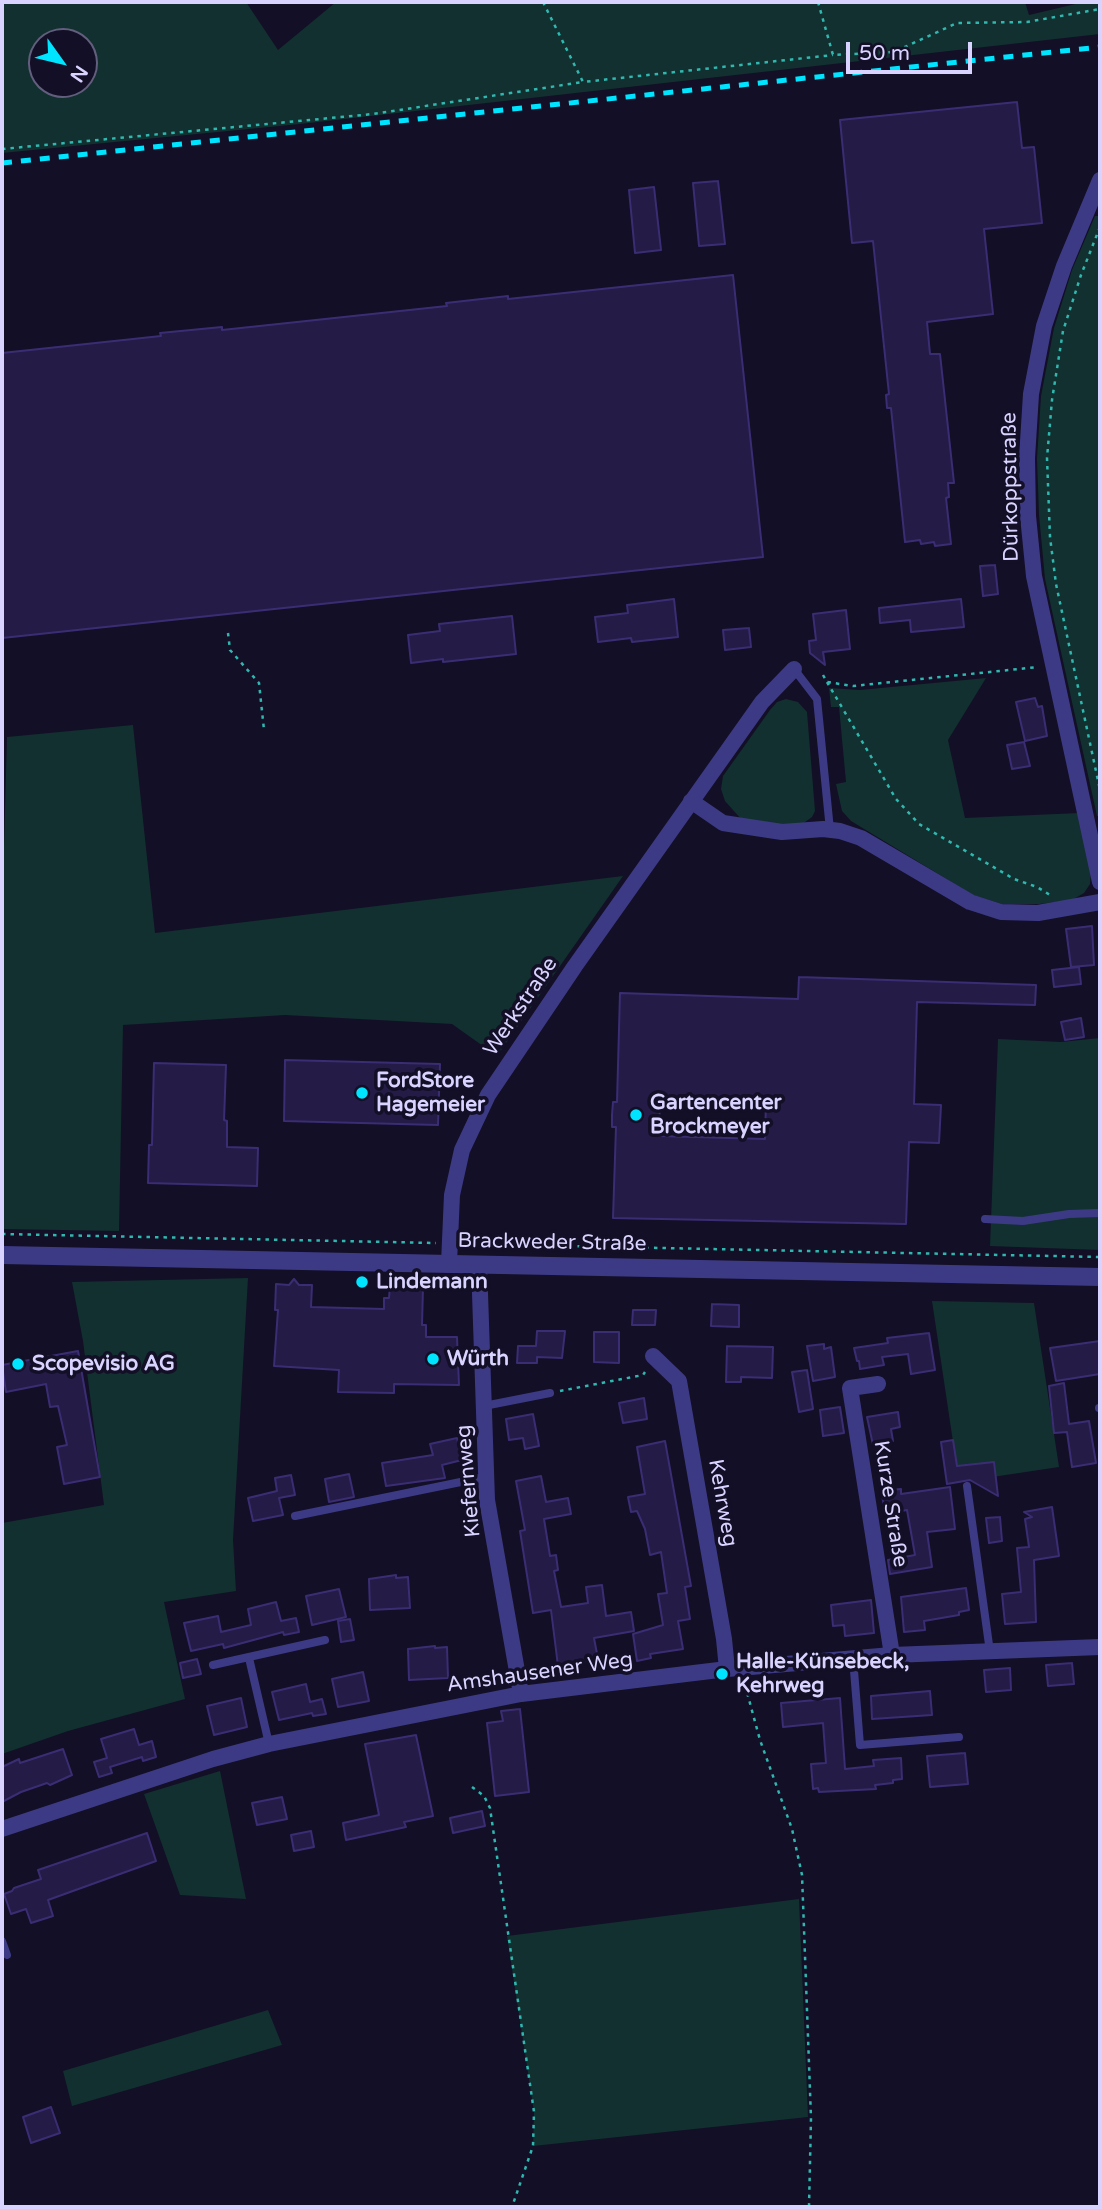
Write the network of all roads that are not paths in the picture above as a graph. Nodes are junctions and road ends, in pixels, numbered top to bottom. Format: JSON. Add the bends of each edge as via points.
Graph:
{"nodes":[{"id":1,"x":1100,"y":180,"type":"edge"},
{"id":2,"x":1096,"y":198,"type":"edge"},
{"id":3,"x":794,"y":669,"type":"joint"},
{"id":4,"x":691,"y":801,"type":"junction"},
{"id":5,"x":830,"y":830,"type":"junction"},
{"id":6,"x":1100,"y":882,"type":"edge"},
{"id":7,"x":1100,"y":902,"type":"edge"},
{"id":8,"x":1100,"y":1213,"type":"edge"},
{"id":9,"x":985,"y":1219,"type":"dead end"},
{"id":10,"x":2,"y":1255,"type":"edge"},
{"id":11,"x":449,"y":1263,"type":"junction"},
{"id":12,"x":479,"y":1264,"type":"junction"},
{"id":13,"x":1100,"y":1277,"type":"edge"},
{"id":14,"x":653,"y":1356,"type":"road end"},
{"id":15,"x":878,"y":1384,"type":"dead end"},
{"id":16,"x":550,"y":1393,"type":"road end"},
{"id":17,"x":484,"y":1406,"type":"junction"},
{"id":18,"x":485,"y":1477,"type":"junction"},
{"id":19,"x":967,"y":1486,"type":"dead end"},
{"id":20,"x":295,"y":1516,"type":"dead end"},
{"id":21,"x":325,"y":1640,"type":"dead end"},
{"id":22,"x":1100,"y":1647,"type":"edge"},
{"id":23,"x":990,"y":1653,"type":"junction"},
{"id":24,"x":892,"y":1655,"type":"junction"},
{"id":25,"x":249,"y":1658,"type":"junction"},
{"id":26,"x":853,"y":1658,"type":"junction"},
{"id":27,"x":213,"y":1665,"type":"dead end"},
{"id":28,"x":736,"y":1668,"type":"junction"},
{"id":29,"x":521,"y":1693,"type":"junction"},
{"id":30,"x":959,"y":1737,"type":"dead end"},
{"id":31,"x":269,"y":1744,"type":"junction"},
{"id":32,"x":2,"y":1829,"type":"edge"},
{"id":33,"x":2,"y":1941,"type":"edge"},
{"id":34,"x":7,"y":1955,"type":"dead end"}],
"edges":[{"from":1,"to":2,"type":"street","name":"Dürkoppstraße"},
{"from":2,"to":6,"type":"street","name":"Dürkoppstraße","via":[[1064,266],[1044,326],[1031,394],[1027,458],[1034,576]]},
{"from":3,"to":4,"type":"street","name":"Werkstraße","via":[[762,702]]},
{"from":3,"to":5,"type":"lane","via":[[817,699]]},
{"from":4,"to":5,"type":"street","via":[[723,823],[782,832]]},
{"from":4,"to":11,"type":"street","name":"Werkstraße","via":[[488,1095],[462,1150],[452,1195]]},
{"from":5,"to":7,"type":"street","via":[[861,838],[970,902],[1001,912],[1038,913]]},
{"from":8,"to":9,"type":"lane","via":[[1023,1221]]},
{"from":10,"to":11,"type":"street","name":"Brackweder Straße"},
{"from":11,"to":12,"type":"street","name":"Brackweder Straße"},
{"from":12,"to":13,"type":"street","name":"Brackweder Straße"},
{"from":12,"to":17,"type":"street","name":"Kiefernweg"},
{"from":14,"to":28,"type":"street","name":"Kehrweg","via":[[679,1381],[724,1639]]},
{"from":15,"to":24,"type":"street","name":"Kurze Straße","via":[[850,1388]]},
{"from":16,"to":17,"type":"lane"},
{"from":17,"to":18,"type":"street","name":"Kiefernweg"},
{"from":18,"to":20,"type":"lane"},
{"from":18,"to":29,"type":"street","name":"Kiefernweg"},
{"from":19,"to":23,"type":"lane"},
{"from":21,"to":25,"type":"lane"},
{"from":22,"to":23,"type":"street","name":"Amshausener Weg"},
{"from":23,"to":24,"type":"street","name":"Amshausener Weg"},
{"from":24,"to":26,"type":"street","name":"Amshausener Weg"},
{"from":25,"to":27,"type":"lane"},
{"from":25,"to":31,"type":"lane"},
{"from":26,"to":28,"type":"street","name":"Amshausener Weg"},
{"from":26,"to":30,"type":"lane","via":[[860,1745]]},
{"from":28,"to":29,"type":"street","name":"Amshausener Weg"},
{"from":29,"to":31,"type":"street","name":"Amshausener Weg"},
{"from":31,"to":32,"type":"street","name":"Amshausener Weg"},
{"from":33,"to":34,"type":"lane"}]}
